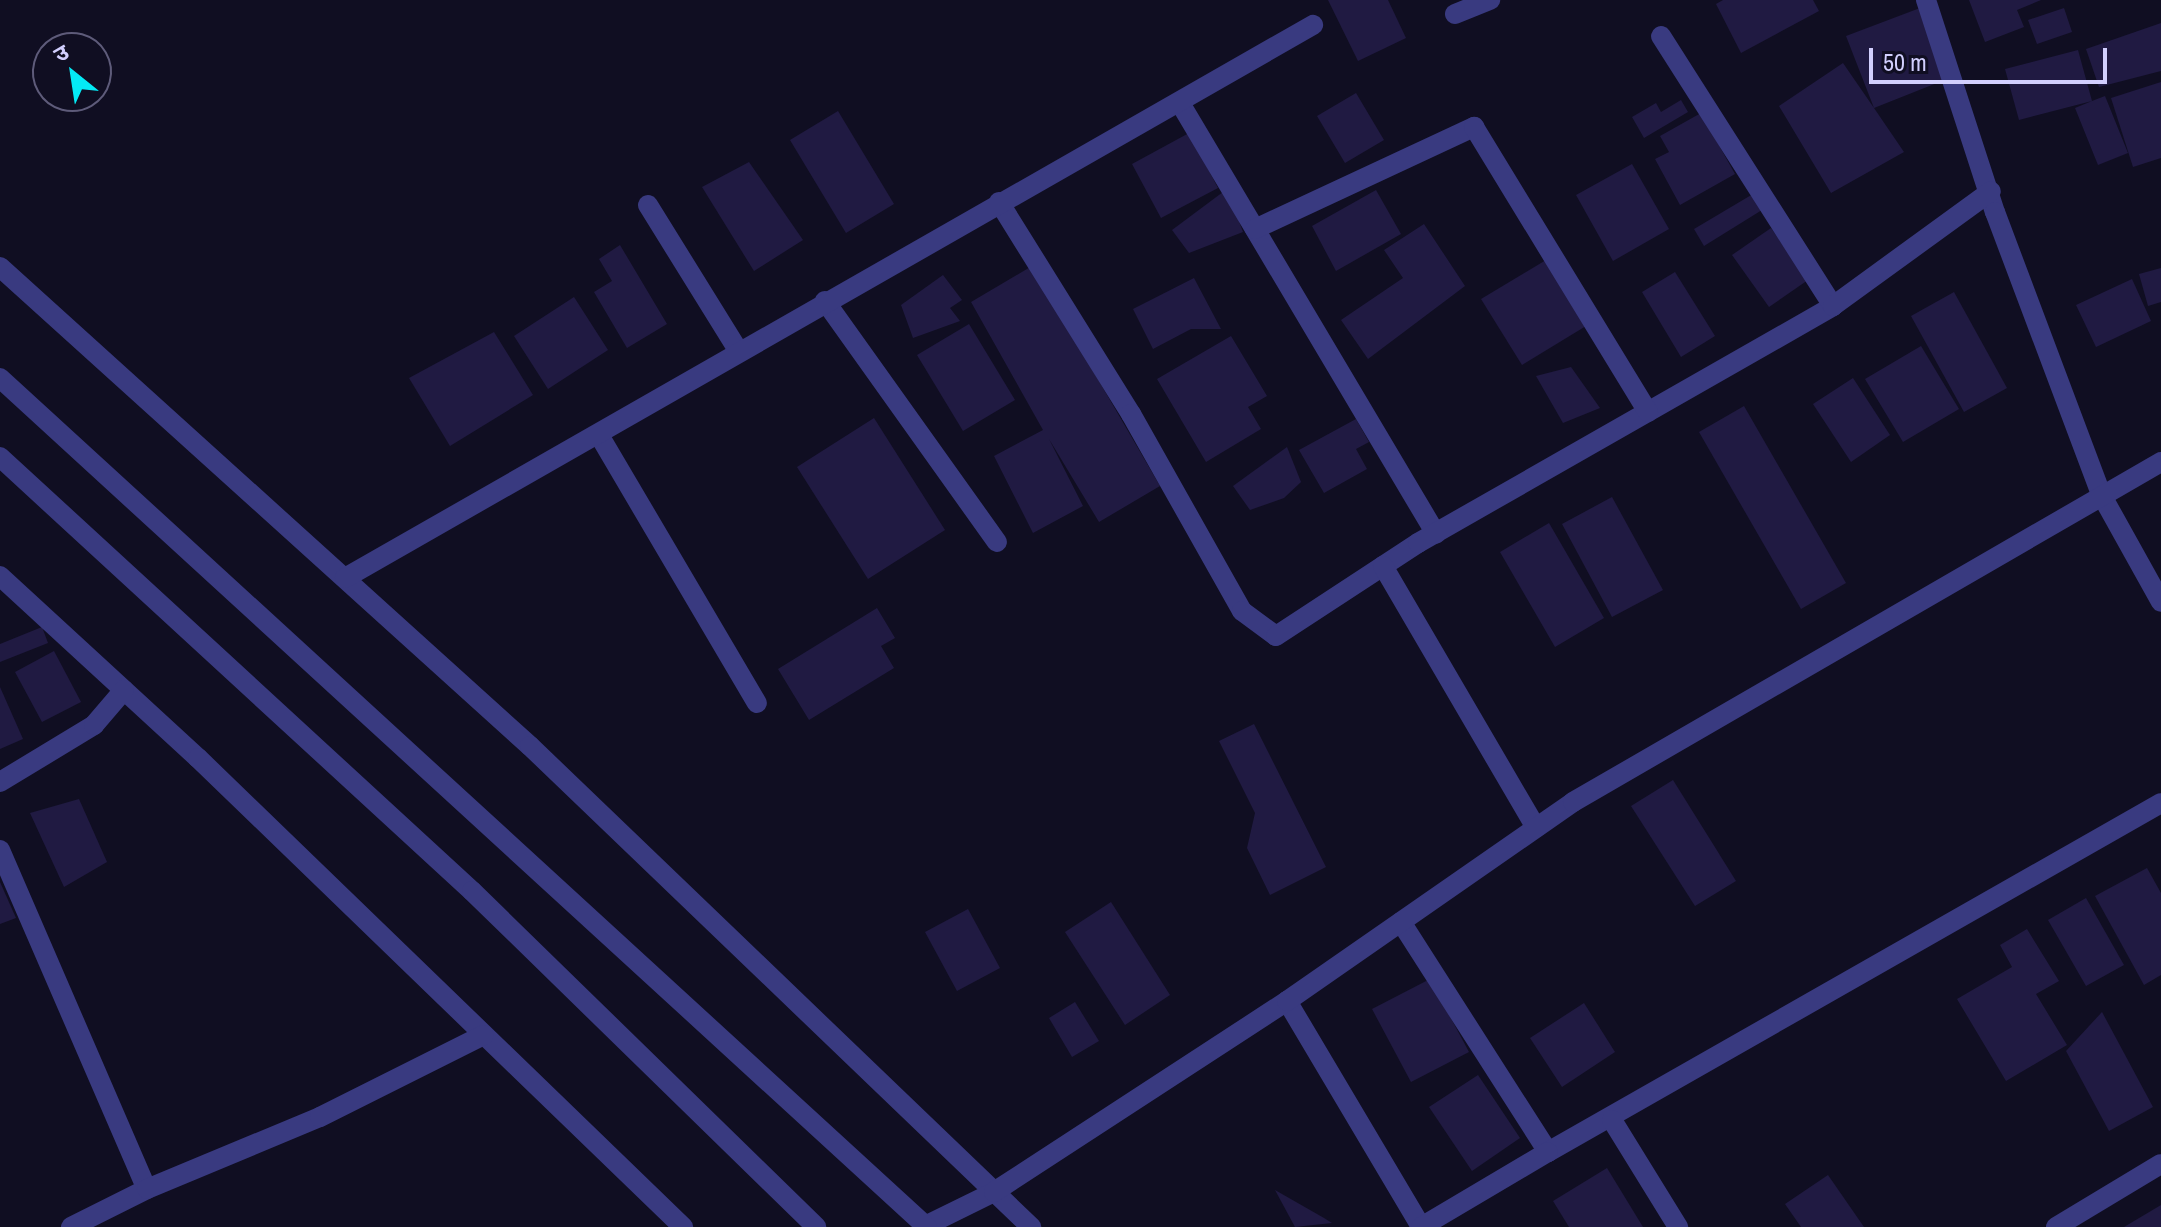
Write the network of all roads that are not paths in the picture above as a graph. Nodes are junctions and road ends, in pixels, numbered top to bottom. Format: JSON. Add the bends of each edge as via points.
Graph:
{"nodes":[{"id":1,"x":1490,"y":0,"type":"edge"},
{"id":2,"x":1926,"y":0,"type":"edge"},
{"id":3,"x":1455,"y":14,"type":"dead end"},
{"id":4,"x":1313,"y":25,"type":"dead end"},
{"id":5,"x":1661,"y":36,"type":"dead end"},
{"id":6,"x":1180,"y":103,"type":"junction"},
{"id":7,"x":1991,"y":191,"type":"junction"},
{"id":8,"x":999,"y":202,"type":"junction"},
{"id":9,"x":648,"y":205,"type":"dead end"},
{"id":10,"x":1255,"y":229,"type":"junction"},
{"id":11,"x":0,"y":267,"type":"edge"},
{"id":12,"x":825,"y":301,"type":"junction"},
{"id":13,"x":1833,"y":306,"type":"junction"},
{"id":14,"x":739,"y":352,"type":"junction"},
{"id":15,"x":0,"y":378,"type":"edge"},
{"id":16,"x":1648,"y":412,"type":"junction"},
{"id":17,"x":599,"y":435,"type":"junction"},
{"id":18,"x":0,"y":457,"type":"edge"},
{"id":19,"x":2161,"y":462,"type":"edge"},
{"id":20,"x":2102,"y":496,"type":"junction"},
{"id":21,"x":1436,"y":534,"type":"junction"},
{"id":22,"x":997,"y":542,"type":"dead end"},
{"id":23,"x":1383,"y":566,"type":"junction"},
{"id":24,"x":0,"y":576,"type":"edge"},
{"id":25,"x":345,"y":578,"type":"junction"},
{"id":26,"x":2161,"y":602,"type":"edge"},
{"id":27,"x":124,"y":690,"type":"junction"},
{"id":28,"x":757,"y":703,"type":"dead end"},
{"id":29,"x":0,"y":782,"type":"edge"},
{"id":30,"x":2161,"y":803,"type":"edge"},
{"id":31,"x":1536,"y":828,"type":"junction"},
{"id":32,"x":0,"y":850,"type":"edge"},
{"id":33,"x":1401,"y":922,"type":"junction"},
{"id":34,"x":1287,"y":1001,"type":"junction"},
{"id":35,"x":484,"y":1035,"type":"junction"},
{"id":36,"x":1612,"y":1120,"type":"junction"},
{"id":37,"x":1548,"y":1152,"type":"junction"},
{"id":38,"x":2161,"y":1164,"type":"edge"},
{"id":39,"x":147,"y":1189,"type":"junction"},
{"id":40,"x":994,"y":1192,"type":"junction"},
{"id":41,"x":71,"y":1227,"type":"edge"},
{"id":42,"x":683,"y":1227,"type":"edge"},
{"id":43,"x":816,"y":1227,"type":"edge"},
{"id":44,"x":925,"y":1227,"type":"edge"},
{"id":45,"x":1031,"y":1227,"type":"edge"},
{"id":46,"x":1421,"y":1227,"type":"edge"},
{"id":47,"x":1678,"y":1227,"type":"edge"},
{"id":48,"x":2056,"y":1227,"type":"edge"}],
"edges":[{"from":1,"to":3,"type":"street"},
{"from":2,"to":7,"type":"street"},
{"from":4,"to":6,"type":"street"},
{"from":5,"to":13,"type":"street"},
{"from":6,"to":8,"type":"street"},
{"from":6,"to":10,"type":"street"},
{"from":7,"to":13,"type":"street"},
{"from":7,"to":20,"type":"street"},
{"from":8,"to":12,"type":"street"},
{"from":8,"to":23,"type":"street","via":[[1131,414],[1242,611],[1276,636]]},
{"from":9,"to":14,"type":"street"},
{"from":10,"to":16,"type":"street","via":[[1474,127]]},
{"from":10,"to":21,"type":"street"},
{"from":11,"to":25,"type":"street"},
{"from":12,"to":14,"type":"street"},
{"from":12,"to":22,"type":"street"},
{"from":13,"to":16,"type":"street"},
{"from":14,"to":17,"type":"street"},
{"from":15,"to":44,"type":"street"},
{"from":16,"to":21,"type":"street"},
{"from":17,"to":25,"type":"street"},
{"from":17,"to":28,"type":"street"},
{"from":18,"to":43,"type":"street","via":[[472,891]]},
{"from":19,"to":20,"type":"street"},
{"from":20,"to":26,"type":"street"},
{"from":20,"to":31,"type":"street"},
{"from":21,"to":23,"type":"street"},
{"from":23,"to":31,"type":"street"},
{"from":24,"to":27,"type":"street"},
{"from":25,"to":40,"type":"street","via":[[530,746]]},
{"from":27,"to":29,"type":"street","via":[[94,725]]},
{"from":27,"to":35,"type":"street"},
{"from":30,"to":36,"type":"street"},
{"from":31,"to":33,"type":"street"},
{"from":32,"to":39,"type":"street"},
{"from":33,"to":34,"type":"street"},
{"from":33,"to":37,"type":"street"},
{"from":34,"to":40,"type":"street"},
{"from":34,"to":46,"type":"street"},
{"from":35,"to":39,"type":"street","via":[[349,1104]]},
{"from":35,"to":42,"type":"street"},
{"from":36,"to":37,"type":"street"},
{"from":36,"to":47,"type":"street"},
{"from":37,"to":46,"type":"street"},
{"from":38,"to":48,"type":"street"},
{"from":39,"to":41,"type":"street"},
{"from":40,"to":44,"type":"street"},
{"from":40,"to":45,"type":"street"}]}
